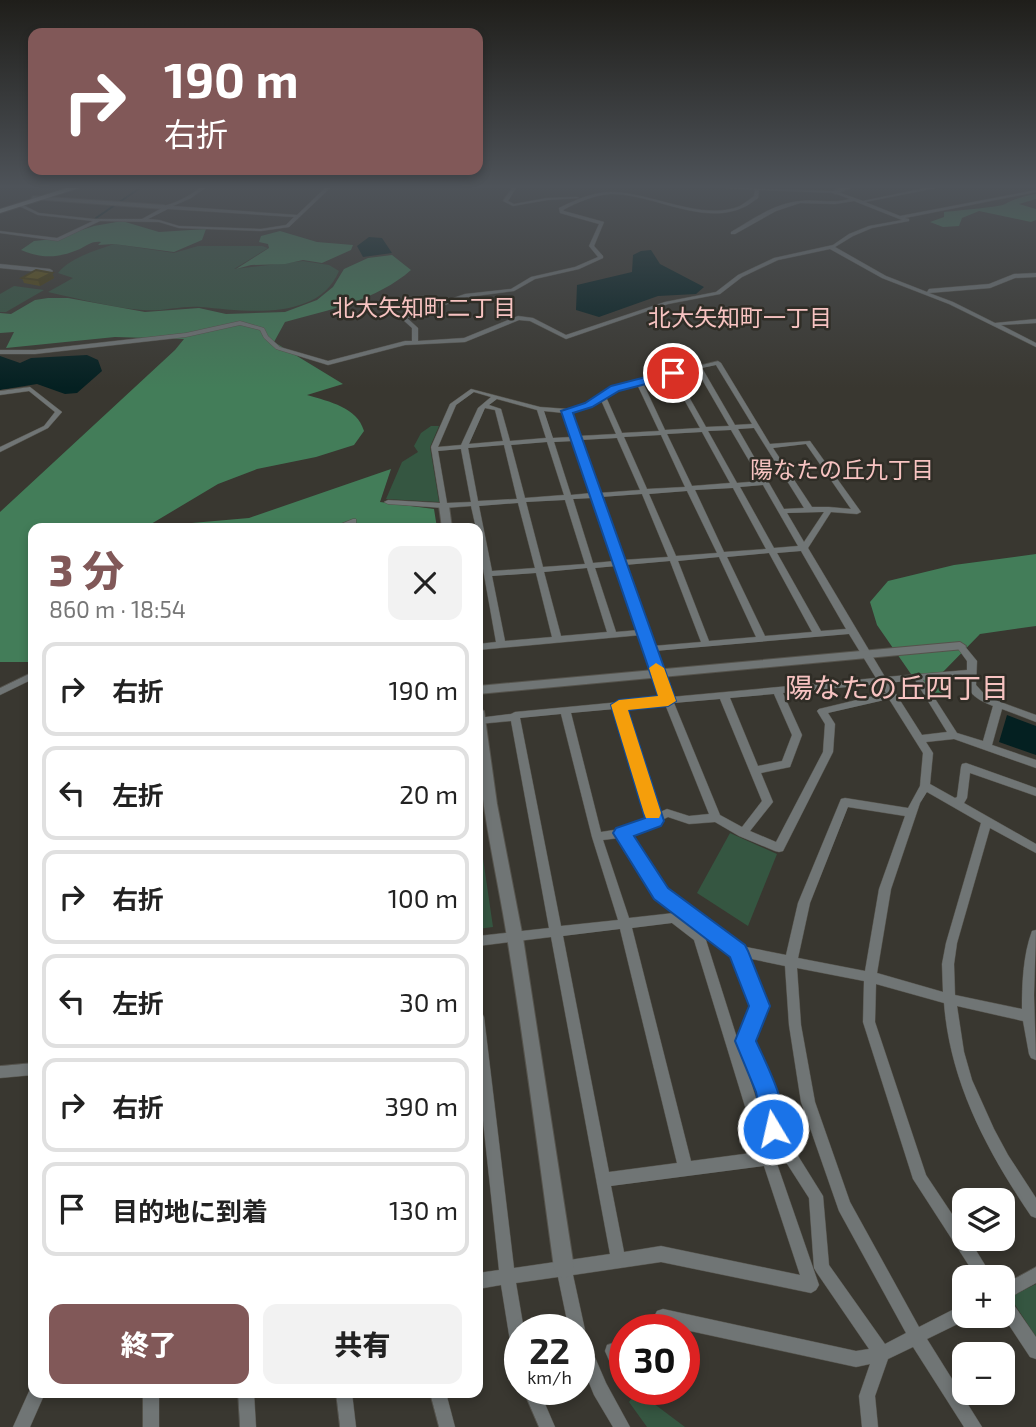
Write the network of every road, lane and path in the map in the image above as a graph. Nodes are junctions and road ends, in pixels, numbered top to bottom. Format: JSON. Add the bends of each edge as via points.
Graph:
{"nodes":[{"id":1,"x":599,"y":255,"type":"edge"},
{"id":2,"x":796,"y":255,"type":"edge"},
{"id":3,"x":844,"y":255,"type":"edge"},
{"id":4,"x":0,"y":266,"type":"edge"},
{"id":5,"x":50,"y":271,"type":"edge"},
{"id":6,"x":1036,"y":275,"type":"edge"},
{"id":7,"x":922,"y":291,"type":"junction"},
{"id":8,"x":1036,"y":321,"type":"edge"},
{"id":9,"x":995,"y":324,"type":"junction"},
{"id":10,"x":415,"y":342,"type":"junction"},
{"id":11,"x":1036,"y":345,"type":"edge"},
{"id":12,"x":0,"y":352,"type":"edge"},
{"id":13,"x":698,"y":367,"type":"junction"},
{"id":14,"x":673,"y":373,"type":"junction"},
{"id":15,"x":639,"y":382,"type":"junction"},
{"id":16,"x":0,"y":393,"type":"edge"},
{"id":17,"x":496,"y":397,"type":"junction"},
{"id":18,"x":603,"y":397,"type":"junction"},
{"id":19,"x":484,"y":406,"type":"junction"},
{"id":20,"x":540,"y":410,"type":"junction"},
{"id":21,"x":567,"y":411,"type":"junction"},
{"id":22,"x":757,"y":426,"type":"junction"},
{"id":23,"x":734,"y":428,"type":"junction"},
{"id":24,"x":707,"y":430,"type":"junction"},
{"id":25,"x":664,"y":433,"type":"junction"},
{"id":26,"x":621,"y":436,"type":"junction"},
{"id":27,"x":577,"y":440,"type":"junction"},
{"id":28,"x":549,"y":441,"type":"junction"},
{"id":29,"x":507,"y":444,"type":"junction"},
{"id":30,"x":768,"y":446,"type":"junction"},
{"id":31,"x":464,"y":447,"type":"junction"},
{"id":32,"x":435,"y":449,"type":"junction"},
{"id":33,"x":0,"y":450,"type":"edge"},
{"id":34,"x":766,"y":483,"type":"junction"},
{"id":35,"x":734,"y":485,"type":"junction"},
{"id":36,"x":689,"y":488,"type":"junction"},
{"id":37,"x":643,"y":491,"type":"junction"},
{"id":38,"x":597,"y":495,"type":"junction"},
{"id":39,"x":568,"y":497,"type":"junction"},
{"id":40,"x":521,"y":500,"type":"junction"},
{"id":41,"x":388,"y":502,"type":"dead end"},
{"id":42,"x":475,"y":505,"type":"junction"},
{"id":43,"x":444,"y":506,"type":"junction"},
{"id":44,"x":808,"y":509,"type":"junction"},
{"id":45,"x":829,"y":509,"type":"junction"},
{"id":46,"x":783,"y":511,"type":"junction"},
{"id":47,"x":353,"y":521,"type":"dead end"},
{"id":48,"x":348,"y":523,"type":"edge"},
{"id":49,"x":446,"y":523,"type":"edge"},
{"id":50,"x":479,"y":523,"type":"edge"},
{"id":51,"x":483,"y":544,"type":"edge"},
{"id":52,"x":804,"y":548,"type":"junction"},
{"id":53,"x":770,"y":551,"type":"junction"},
{"id":54,"x":722,"y":554,"type":"junction"},
{"id":55,"x":673,"y":558,"type":"junction"},
{"id":56,"x":621,"y":562,"type":"junction"},
{"id":57,"x":590,"y":565,"type":"junction"},
{"id":58,"x":541,"y":569,"type":"junction"},
{"id":59,"x":489,"y":574,"type":"junction"},
{"id":60,"x":852,"y":631,"type":"junction"},
{"id":61,"x":644,"y":632,"type":"junction"},
{"id":62,"x":612,"y":634,"type":"junction"},
{"id":63,"x":818,"y":634,"type":"junction"},
{"id":64,"x":557,"y":638,"type":"junction"},
{"id":65,"x":762,"y":639,"type":"junction"},
{"id":66,"x":501,"y":644,"type":"junction"},
{"id":67,"x":706,"y":644,"type":"junction"},
{"id":68,"x":483,"y":646,"type":"edge"},
{"id":69,"x":960,"y":646,"type":"joint"},
{"id":70,"x":649,"y":649,"type":"junction"},
{"id":71,"x":867,"y":654,"type":"junction"},
{"id":72,"x":658,"y":673,"type":"junction"},
{"id":73,"x":971,"y":673,"type":"junction"},
{"id":74,"x":917,"y":677,"type":"junction"},
{"id":75,"x":28,"y":678,"type":"edge"},
{"id":76,"x":884,"y":681,"type":"junction"},
{"id":77,"x":483,"y":690,"type":"edge"},
{"id":78,"x":777,"y":691,"type":"junction"},
{"id":79,"x":0,"y":692,"type":"edge"},
{"id":80,"x":892,"y":695,"type":"junction"},
{"id":81,"x":724,"y":696,"type":"junction"},
{"id":82,"x":668,"y":701,"type":"junction"},
{"id":83,"x":619,"y":705,"type":"junction"},
{"id":84,"x":998,"y":706,"type":"junction"},
{"id":85,"x":565,"y":710,"type":"junction"},
{"id":86,"x":483,"y":716,"type":"edge"},
{"id":87,"x":516,"y":718,"type":"junction"},
{"id":88,"x":1036,"y":719,"type":"edge"},
{"id":89,"x":954,"y":735,"type":"junction"},
{"id":90,"x":920,"y":739,"type":"junction"},
{"id":91,"x":986,"y":747,"type":"junction"},
{"id":92,"x":483,"y":753,"type":"edge"},
{"id":93,"x":1036,"y":764,"type":"edge"},
{"id":94,"x":755,"y":770,"type":"junction"},
{"id":95,"x":925,"y":786,"type":"junction"},
{"id":96,"x":1036,"y":792,"type":"edge"},
{"id":97,"x":958,"y":802,"type":"junction"},
{"id":98,"x":912,"y":813,"type":"junction"},
{"id":99,"x":716,"y":818,"type":"junction"},
{"id":100,"x":655,"y":821,"type":"junction"},
{"id":101,"x":987,"y":821,"type":"junction"},
{"id":102,"x":622,"y":833,"type":"junction"},
{"id":103,"x":743,"y":834,"type":"junction"},
{"id":104,"x":597,"y":837,"type":"junction"},
{"id":105,"x":1036,"y":849,"type":"edge"},
{"id":106,"x":625,"y":924,"type":"junction"},
{"id":107,"x":556,"y":932,"type":"junction"},
{"id":108,"x":1036,"y":935,"type":"edge"},
{"id":109,"x":514,"y":938,"type":"junction"},
{"id":110,"x":483,"y":941,"type":"edge"},
{"id":111,"x":738,"y":951,"type":"junction"},
{"id":112,"x":792,"y":962,"type":"junction"},
{"id":113,"x":870,"y":977,"type":"junction"},
{"id":114,"x":949,"y":999,"type":"junction"},
{"id":115,"x":1028,"y":1016,"type":"junction"},
{"id":116,"x":1036,"y":1054,"type":"edge"},
{"id":117,"x":483,"y":1062,"type":"edge"},
{"id":118,"x":28,"y":1069,"type":"edge"},
{"id":119,"x":0,"y":1072,"type":"edge"},
{"id":120,"x":768,"y":1158,"type":"junction"},
{"id":121,"x":686,"y":1169,"type":"junction"},
{"id":122,"x":604,"y":1180,"type":"junction"},
{"id":123,"x":1036,"y":1212,"type":"edge"},
{"id":124,"x":618,"y":1259,"type":"junction"},
{"id":125,"x":977,"y":1265,"type":"edge"},
{"id":126,"x":564,"y":1268,"type":"junction"},
{"id":127,"x":1036,"y":1275,"type":"edge"},
{"id":128,"x":507,"y":1276,"type":"junction"},
{"id":129,"x":483,"y":1280,"type":"edge"},
{"id":130,"x":1015,"y":1286,"type":"edge"},
{"id":131,"x":513,"y":1314,"type":"edge"},
{"id":132,"x":574,"y":1314,"type":"edge"},
{"id":133,"x":952,"y":1318,"type":"edge"},
{"id":134,"x":1015,"y":1320,"type":"edge"},
{"id":135,"x":700,"y":1325,"type":"edge"},
{"id":136,"x":915,"y":1335,"type":"junction"},
{"id":137,"x":1036,"y":1351,"type":"edge"},
{"id":138,"x":881,"y":1354,"type":"junction"},
{"id":139,"x":595,"y":1377,"type":"edge"},
{"id":140,"x":35,"y":1398,"type":"edge"},
{"id":141,"x":151,"y":1398,"type":"edge"},
{"id":142,"x":246,"y":1398,"type":"edge"},
{"id":143,"x":345,"y":1398,"type":"edge"},
{"id":144,"x":439,"y":1398,"type":"edge"},
{"id":145,"x":537,"y":1405,"type":"edge"},
{"id":146,"x":21,"y":1427,"type":"edge"},
{"id":147,"x":151,"y":1427,"type":"edge"},
{"id":148,"x":248,"y":1427,"type":"edge"},
{"id":149,"x":348,"y":1427,"type":"edge"},
{"id":150,"x":447,"y":1427,"type":"edge"},
{"id":151,"x":547,"y":1427,"type":"edge"},
{"id":152,"x":622,"y":1427,"type":"edge"},
{"id":153,"x":870,"y":1427,"type":"edge"},
{"id":154,"x":974,"y":1427,"type":"edge"}],
"edges":[{"from":1,"to":10,"type":"street","via":[[577,268],[533,278],[512,290],[467,295],[403,317],[415,328]]},
{"from":2,"to":10,"type":"street","via":[[740,276],[718,293],[667,303],[566,337],[525,318],[465,340]]},
{"from":3,"to":7,"type":"street"},
{"from":4,"to":5,"type":"street"},
{"from":6,"to":7,"type":"street","via":[[1014,276],[990,286]]},
{"from":7,"to":9,"type":"street"},
{"from":8,"to":9,"type":"street"},
{"from":9,"to":11,"type":"street"},
{"from":10,"to":12,"type":"street","via":[[325,362],[278,348],[262,328],[240,323],[186,335]]},
{"from":13,"to":14,"type":"street"},
{"from":13,"to":22,"type":"street","via":[[718,363]]},
{"from":13,"to":23,"type":"street"},
{"from":14,"to":15,"type":"street"},
{"from":14,"to":24,"type":"street"},
{"from":15,"to":18,"type":"street","via":[[615,388]]},
{"from":15,"to":25,"type":"street"},
{"from":16,"to":33,"type":"street","via":[[30,389],[59,412],[46,427]]},
{"from":17,"to":19,"type":"street"},
{"from":17,"to":20,"type":"street"},
{"from":17,"to":32,"type":"street","via":[[473,390],[453,404]]},
{"from":18,"to":21,"type":"street"},
{"from":18,"to":26,"type":"street"},
{"from":19,"to":29,"type":"street","via":[[498,409]]},
{"from":19,"to":31,"type":"street"},
{"from":20,"to":21,"type":"street"},
{"from":20,"to":28,"type":"street"},
{"from":21,"to":27,"type":"street"},
{"from":22,"to":23,"type":"street"},
{"from":22,"to":30,"type":"street"},
{"from":23,"to":24,"type":"street"},
{"from":23,"to":34,"type":"street"},
{"from":24,"to":25,"type":"street"},
{"from":24,"to":35,"type":"street"},
{"from":25,"to":26,"type":"street"},
{"from":25,"to":36,"type":"street"},
{"from":26,"to":27,"type":"street"},
{"from":26,"to":37,"type":"street"},
{"from":27,"to":28,"type":"street"},
{"from":27,"to":38,"type":"street"},
{"from":28,"to":29,"type":"street"},
{"from":28,"to":39,"type":"street"},
{"from":29,"to":31,"type":"street"},
{"from":29,"to":40,"type":"street"},
{"from":30,"to":44,"type":"street"},
{"from":30,"to":45,"type":"street","via":[[808,442],[858,512]]},
{"from":31,"to":32,"type":"street"},
{"from":31,"to":42,"type":"street"},
{"from":32,"to":43,"type":"street"},
{"from":34,"to":35,"type":"street"},
{"from":34,"to":46,"type":"street"},
{"from":35,"to":36,"type":"street"},
{"from":35,"to":53,"type":"street"},
{"from":36,"to":37,"type":"street"},
{"from":36,"to":54,"type":"street"},
{"from":37,"to":38,"type":"street"},
{"from":37,"to":55,"type":"street"},
{"from":38,"to":39,"type":"street"},
{"from":38,"to":56,"type":"street"},
{"from":39,"to":40,"type":"street"},
{"from":39,"to":57,"type":"street"},
{"from":40,"to":42,"type":"street"},
{"from":40,"to":58,"type":"street"},
{"from":41,"to":43,"type":"street"},
{"from":42,"to":43,"type":"street"},
{"from":42,"to":50,"type":"street"},
{"from":43,"to":49,"type":"street"},
{"from":44,"to":45,"type":"street"},
{"from":44,"to":46,"type":"street"},
{"from":45,"to":52,"type":"street"},
{"from":46,"to":52,"type":"street"},
{"from":47,"to":48,"type":"street"},
{"from":51,"to":59,"type":"street"},
{"from":52,"to":53,"type":"street"},
{"from":52,"to":60,"type":"street"},
{"from":53,"to":54,"type":"street"},
{"from":53,"to":63,"type":"street"},
{"from":54,"to":55,"type":"street"},
{"from":54,"to":65,"type":"street"},
{"from":55,"to":56,"type":"street"},
{"from":55,"to":67,"type":"street"},
{"from":56,"to":57,"type":"street"},
{"from":56,"to":61,"type":"street"},
{"from":57,"to":58,"type":"street"},
{"from":57,"to":62,"type":"street"},
{"from":58,"to":59,"type":"street"},
{"from":58,"to":64,"type":"street"},
{"from":59,"to":66,"type":"street"},
{"from":60,"to":63,"type":"street"},
{"from":60,"to":71,"type":"street"},
{"from":61,"to":62,"type":"street"},
{"from":61,"to":70,"type":"street"},
{"from":62,"to":64,"type":"street"},
{"from":63,"to":65,"type":"street"},
{"from":64,"to":66,"type":"street"},
{"from":65,"to":67,"type":"street"},
{"from":66,"to":68,"type":"street"},
{"from":67,"to":70,"type":"street"},
{"from":69,"to":71,"type":"street"},
{"from":69,"to":73,"type":"street","via":[[972,661]]},
{"from":70,"to":72,"type":"street"},
{"from":71,"to":72,"type":"street"},
{"from":71,"to":76,"type":"street"},
{"from":72,"to":77,"type":"street"},
{"from":72,"to":82,"type":"street"},
{"from":73,"to":74,"type":"street"},
{"from":73,"to":84,"type":"street","via":[[975,693]]},
{"from":74,"to":76,"type":"street"},
{"from":74,"to":89,"type":"street"},
{"from":75,"to":79,"type":"street"},
{"from":76,"to":78,"type":"street"},
{"from":76,"to":80,"type":"street"},
{"from":78,"to":81,"type":"street"},
{"from":78,"to":94,"type":"street","via":[[797,735],[786,764]]},
{"from":80,"to":90,"type":"street"},
{"from":80,"to":103,"type":"street","via":[[822,711],[830,724],[828,752],[779,848]]},
{"from":81,"to":82,"type":"street"},
{"from":81,"to":94,"type":"street"},
{"from":82,"to":83,"type":"street"},
{"from":82,"to":99,"type":"street"},
{"from":83,"to":85,"type":"street"},
{"from":83,"to":100,"type":"street"},
{"from":84,"to":88,"type":"street"},
{"from":84,"to":91,"type":"street"},
{"from":85,"to":87,"type":"street"},
{"from":85,"to":104,"type":"street"},
{"from":86,"to":87,"type":"street"},
{"from":87,"to":107,"type":"street"},
{"from":89,"to":90,"type":"street"},
{"from":89,"to":91,"type":"street"},
{"from":90,"to":95,"type":"street","via":[[928,753]]},
{"from":91,"to":93,"type":"street"},
{"from":92,"to":109,"type":"street"},
{"from":94,"to":103,"type":"street","via":[[768,802]]},
{"from":95,"to":97,"type":"street"},
{"from":95,"to":98,"type":"street"},
{"from":96,"to":97,"type":"street","via":[[966,767]]},
{"from":97,"to":101,"type":"street"},
{"from":98,"to":112,"type":"street","via":[[845,802],[804,904]]},
{"from":98,"to":113,"type":"street","via":[[885,889]]},
{"from":99,"to":100,"type":"street","via":[[689,820],[667,814]]},
{"from":99,"to":103,"type":"street"},
{"from":100,"to":102,"type":"street"},
{"from":101,"to":105,"type":"street"},
{"from":101,"to":114,"type":"street","via":[[948,961]]},
{"from":102,"to":104,"type":"street"},
{"from":102,"to":111,"type":"street","via":[[661,894]]},
{"from":104,"to":106,"type":"street"},
{"from":106,"to":107,"type":"street"},
{"from":106,"to":120,"type":"street","via":[[674,918],[699,937]]},
{"from":106,"to":121,"type":"street"},
{"from":107,"to":109,"type":"street"},
{"from":107,"to":122,"type":"street"},
{"from":108,"to":115,"type":"street","via":[[1027,990]]},
{"from":109,"to":110,"type":"street"},
{"from":109,"to":126,"type":"street"},
{"from":111,"to":112,"type":"street"},
{"from":111,"to":138,"type":"street","via":[[760,1006],[746,1041],[767,1092],[773,1129],[816,1196],[822,1268]]},
{"from":112,"to":113,"type":"street"},
{"from":112,"to":136,"type":"street","via":[[808,1102],[844,1206]]},
{"from":113,"to":114,"type":"street"},
{"from":113,"to":125,"type":"street","via":[[869,1022],[920,1179]]},
{"from":114,"to":115,"type":"street"},
{"from":114,"to":123,"type":"street","via":[[957,1054],[974,1106],[1004,1165]]},
{"from":115,"to":116,"type":"street"},
{"from":117,"to":128,"type":"street"},
{"from":118,"to":119,"type":"street"},
{"from":120,"to":121,"type":"street"},
{"from":120,"to":124,"type":"street","via":[[811,1284],[661,1254]]},
{"from":121,"to":122,"type":"street"},
{"from":122,"to":124,"type":"street"},
{"from":124,"to":126,"type":"street"},
{"from":126,"to":128,"type":"street"},
{"from":126,"to":132,"type":"street"},
{"from":127,"to":130,"type":"street"},
{"from":128,"to":129,"type":"street"},
{"from":128,"to":131,"type":"street"},
{"from":133,"to":136,"type":"street"},
{"from":134,"to":137,"type":"street"},
{"from":135,"to":138,"type":"street","via":[[856,1359]]},
{"from":136,"to":138,"type":"street"},
{"from":136,"to":154,"type":"street"},
{"from":138,"to":153,"type":"street","via":[[867,1396]]},
{"from":139,"to":152,"type":"street"},
{"from":140,"to":146,"type":"street"},
{"from":141,"to":147,"type":"street"},
{"from":142,"to":148,"type":"street"},
{"from":143,"to":149,"type":"street"},
{"from":144,"to":150,"type":"street"},
{"from":145,"to":151,"type":"street"}]}
